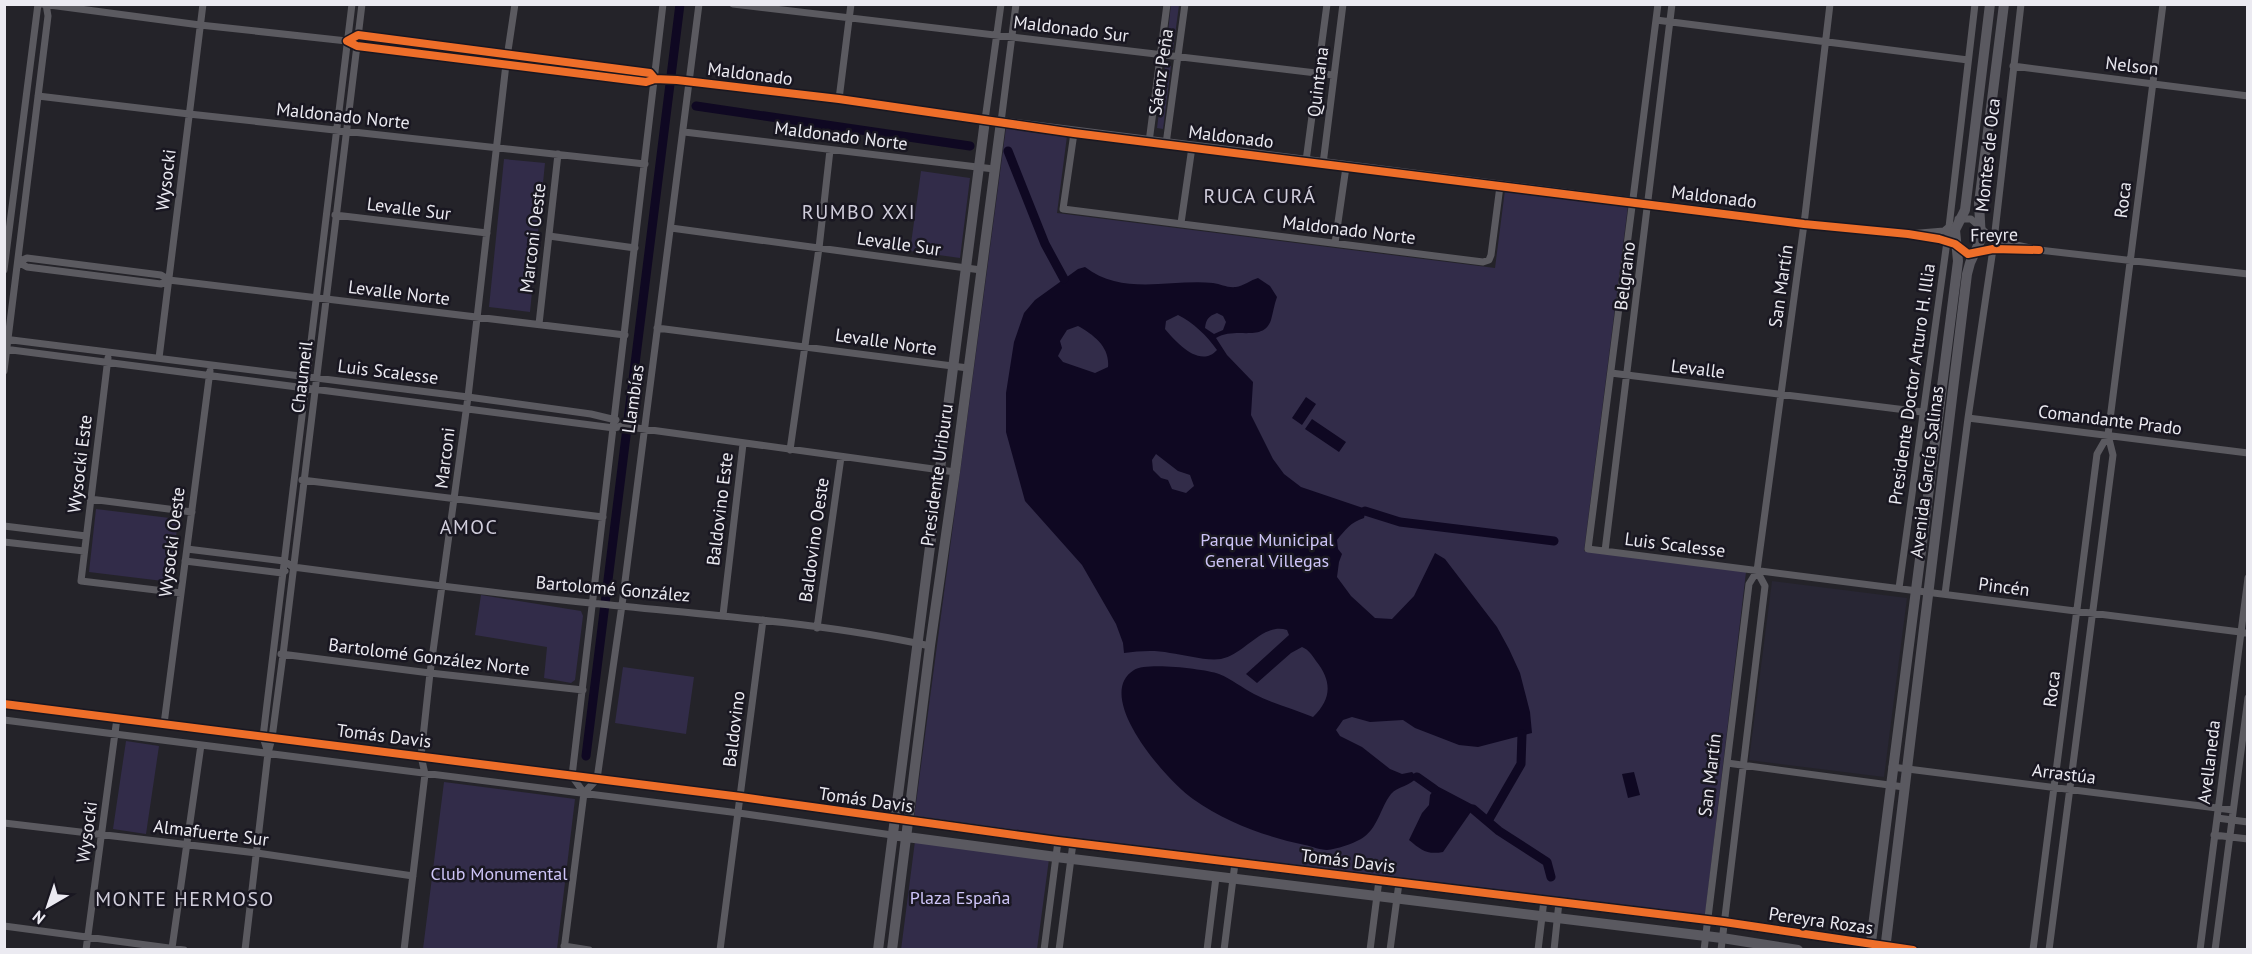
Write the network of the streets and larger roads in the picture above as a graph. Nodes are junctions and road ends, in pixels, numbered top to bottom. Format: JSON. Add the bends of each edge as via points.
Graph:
{"nodes":[{"id":1,"x":203,"y":4,"type":"edge"},
{"id":2,"x":352,"y":4,"type":"edge"},
{"id":3,"x":362,"y":4,"type":"edge"},
{"id":4,"x":515,"y":4,"type":"edge"},
{"id":5,"x":663,"y":4,"type":"edge"},
{"id":6,"x":699,"y":4,"type":"edge"},
{"id":7,"x":733,"y":4,"type":"edge"},
{"id":8,"x":851,"y":4,"type":"edge"},
{"id":9,"x":1001,"y":4,"type":"edge"},
{"id":10,"x":1016,"y":4,"type":"edge"},
{"id":11,"x":1167,"y":4,"type":"edge"},
{"id":12,"x":1185,"y":4,"type":"edge"},
{"id":13,"x":1327,"y":4,"type":"edge"},
{"id":14,"x":1343,"y":4,"type":"edge"},
{"id":15,"x":1658,"y":4,"type":"edge"},
{"id":16,"x":1672,"y":4,"type":"edge"},
{"id":17,"x":1830,"y":4,"type":"edge"},
{"id":18,"x":1975,"y":4,"type":"edge"},
{"id":19,"x":1990,"y":4,"type":"edge"},
{"id":20,"x":2004,"y":4,"type":"edge"},
{"id":21,"x":2021,"y":4,"type":"edge"},
{"id":22,"x":2163,"y":4,"type":"edge"},
{"id":23,"x":43,"y":5,"type":"edge"},
{"id":24,"x":849,"y":18,"type":"junction"},
{"id":25,"x":1656,"y":20,"type":"junction"},
{"id":26,"x":1670,"y":23,"type":"junction"},
{"id":27,"x":200,"y":25,"type":"junction"},
{"id":28,"x":358,"y":35,"type":"junction"},
{"id":29,"x":997,"y":35,"type":"junction"},
{"id":30,"x":1012,"y":37,"type":"junction"},
{"id":31,"x":347,"y":41,"type":"junction"},
{"id":32,"x":1826,"y":43,"type":"junction"},
{"id":33,"x":357,"y":46,"type":"junction"},
{"id":34,"x":1161,"y":54,"type":"junction"},
{"id":35,"x":507,"y":55,"type":"junction"},
{"id":36,"x":1178,"y":56,"type":"junction"},
{"id":37,"x":1968,"y":60,"type":"junction"},
{"id":38,"x":506,"y":64,"type":"junction"},
{"id":39,"x":2013,"y":66,"type":"junction"},
{"id":40,"x":1318,"y":73,"type":"junction"},
{"id":41,"x":1333,"y":75,"type":"junction"},
{"id":42,"x":655,"y":79,"type":"junction"},
{"id":43,"x":688,"y":82,"type":"junction"},
{"id":44,"x":2153,"y":84,"type":"junction"},
{"id":45,"x":38,"y":96,"type":"junction"},
{"id":46,"x":2247,"y":96,"type":"edge"},
{"id":47,"x":839,"y":99,"type":"junction"},
{"id":48,"x":189,"y":114,"type":"junction"},
{"id":49,"x":986,"y":120,"type":"junction"},
{"id":50,"x":1001,"y":122,"type":"junction"},
{"id":51,"x":338,"y":129,"type":"junction"},
{"id":52,"x":348,"y":131,"type":"junction"},
{"id":53,"x":684,"y":132,"type":"junction"},
{"id":54,"x":1074,"y":133,"type":"junction"},
{"id":55,"x":1149,"y":142,"type":"junction"},
{"id":56,"x":1166,"y":144,"type":"junction"},
{"id":57,"x":1192,"y":147,"type":"junction"},
{"id":58,"x":497,"y":148,"type":"junction"},
{"id":59,"x":830,"y":150,"type":"junction"},
{"id":60,"x":558,"y":154,"type":"junction"},
{"id":61,"x":1306,"y":161,"type":"junction"},
{"id":62,"x":645,"y":164,"type":"junction"},
{"id":63,"x":1323,"y":164,"type":"junction"},
{"id":64,"x":1346,"y":166,"type":"junction"},
{"id":65,"x":978,"y":168,"type":"junction"},
{"id":66,"x":994,"y":170,"type":"junction"},
{"id":67,"x":1500,"y":186,"type":"junction"},
{"id":68,"x":1633,"y":202,"type":"junction"},
{"id":69,"x":1648,"y":204,"type":"junction"},
{"id":70,"x":327,"y":214,"type":"junction"},
{"id":71,"x":337,"y":215,"type":"junction"},
{"id":72,"x":1962,"y":218,"type":"junction"},
{"id":73,"x":1181,"y":224,"type":"junction"},
{"id":74,"x":1804,"y":224,"type":"junction"},
{"id":75,"x":1949,"y":227,"type":"junction"},
{"id":76,"x":1980,"y":227,"type":"junction"},
{"id":77,"x":670,"y":228,"type":"junction"},
{"id":78,"x":487,"y":233,"type":"junction"},
{"id":79,"x":1908,"y":234,"type":"junction"},
{"id":80,"x":549,"y":236,"type":"junction"},
{"id":81,"x":1994,"y":240,"type":"junction"},
{"id":82,"x":1335,"y":243,"type":"junction"},
{"id":83,"x":1951,"y":243,"type":"junction"},
{"id":84,"x":635,"y":248,"type":"junction"},
{"id":85,"x":819,"y":248,"type":"junction"},
{"id":86,"x":1993,"y":249,"type":"junction"},
{"id":87,"x":2039,"y":250,"type":"junction"},
{"id":88,"x":1974,"y":254,"type":"junction"},
{"id":89,"x":2130,"y":261,"type":"junction"},
{"id":90,"x":18,"y":262,"type":"junction"},
{"id":91,"x":967,"y":268,"type":"junction"},
{"id":92,"x":4,"y":270,"type":"edge"},
{"id":93,"x":981,"y":270,"type":"junction"},
{"id":94,"x":2247,"y":274,"type":"edge"},
{"id":95,"x":169,"y":280,"type":"junction"},
{"id":96,"x":317,"y":298,"type":"junction"},
{"id":97,"x":327,"y":300,"type":"junction"},
{"id":98,"x":477,"y":317,"type":"junction"},
{"id":99,"x":538,"y":324,"type":"junction"},
{"id":100,"x":657,"y":328,"type":"junction"},
{"id":101,"x":625,"y":335,"type":"junction"},
{"id":102,"x":7,"y":339,"type":"edge"},
{"id":103,"x":805,"y":346,"type":"junction"},
{"id":104,"x":6,"y":349,"type":"edge"},
{"id":105,"x":109,"y":352,"type":"junction"},
{"id":106,"x":159,"y":358,"type":"junction"},
{"id":107,"x":108,"y":362,"type":"junction"},
{"id":108,"x":210,"y":365,"type":"junction"},
{"id":109,"x":954,"y":366,"type":"junction"},
{"id":110,"x":968,"y":368,"type":"junction"},
{"id":111,"x":4,"y":372,"type":"edge"},
{"id":112,"x":1611,"y":373,"type":"junction"},
{"id":113,"x":209,"y":375,"type":"junction"},
{"id":114,"x":1628,"y":375,"type":"junction"},
{"id":115,"x":307,"y":377,"type":"junction"},
{"id":116,"x":318,"y":378,"type":"junction"},
{"id":117,"x":306,"y":388,"type":"junction"},
{"id":118,"x":316,"y":389,"type":"junction"},
{"id":119,"x":1781,"y":394,"type":"junction"},
{"id":120,"x":468,"y":397,"type":"junction"},
{"id":121,"x":467,"y":408,"type":"junction"},
{"id":122,"x":1922,"y":412,"type":"junction"},
{"id":123,"x":1968,"y":418,"type":"junction"},
{"id":124,"x":615,"y":419,"type":"junction"},
{"id":125,"x":618,"y":427,"type":"junction"},
{"id":126,"x":644,"y":431,"type":"junction"},
{"id":127,"x":2108,"y":435,"type":"junction"},
{"id":128,"x":743,"y":444,"type":"junction"},
{"id":129,"x":790,"y":450,"type":"junction"},
{"id":130,"x":2247,"y":453,"type":"edge"},
{"id":131,"x":841,"y":457,"type":"junction"},
{"id":132,"x":939,"y":470,"type":"junction"},
{"id":133,"x":956,"y":472,"type":"junction"},
{"id":134,"x":295,"y":480,"type":"junction"},
{"id":135,"x":305,"y":480,"type":"junction"},
{"id":136,"x":90,"y":498,"type":"junction"},
{"id":137,"x":455,"y":499,"type":"junction"},
{"id":138,"x":192,"y":512,"type":"junction"},
{"id":139,"x":603,"y":517,"type":"junction"},
{"id":140,"x":4,"y":526,"type":"edge"},
{"id":141,"x":86,"y":536,"type":"junction"},
{"id":142,"x":4,"y":542,"type":"edge"},
{"id":143,"x":187,"y":549,"type":"junction"},
{"id":144,"x":1588,"y":549,"type":"joint"},
{"id":145,"x":84,"y":551,"type":"junction"},
{"id":146,"x":1605,"y":551,"type":"junction"},
{"id":147,"x":185,"y":561,"type":"junction"},
{"id":148,"x":284,"y":561,"type":"junction"},
{"id":149,"x":293,"y":567,"type":"junction"},
{"id":150,"x":1757,"y":570,"type":"junction"},
{"id":151,"x":282,"y":573,"type":"junction"},
{"id":152,"x":2247,"y":578,"type":"edge"},
{"id":153,"x":441,"y":586,"type":"junction"},
{"id":154,"x":1899,"y":588,"type":"junction"},
{"id":155,"x":1915,"y":590,"type":"junction"},
{"id":156,"x":1929,"y":592,"type":"junction"},
{"id":157,"x":181,"y":593,"type":"junction"},
{"id":158,"x":1945,"y":594,"type":"junction"},
{"id":159,"x":597,"y":604,"type":"junction"},
{"id":160,"x":622,"y":605,"type":"junction"},
{"id":161,"x":2077,"y":611,"type":"junction"},
{"id":162,"x":2092,"y":613,"type":"junction"},
{"id":163,"x":723,"y":615,"type":"junction"},
{"id":164,"x":763,"y":620,"type":"junction"},
{"id":165,"x":817,"y":628,"type":"junction"},
{"id":166,"x":2244,"y":632,"type":"edge"},
{"id":167,"x":916,"y":643,"type":"junction"},
{"id":168,"x":930,"y":646,"type":"junction"},
{"id":169,"x":273,"y":653,"type":"junction"},
{"id":170,"x":283,"y":655,"type":"junction"},
{"id":171,"x":430,"y":674,"type":"junction"},
{"id":172,"x":583,"y":690,"type":"junction"},
{"id":173,"x":2247,"y":698,"type":"edge"},
{"id":174,"x":4,"y":704,"type":"edge"},
{"id":175,"x":117,"y":718,"type":"junction"},
{"id":176,"x":4,"y":720,"type":"edge"},
{"id":177,"x":164,"y":724,"type":"junction"},
{"id":178,"x":116,"y":734,"type":"junction"},
{"id":179,"x":263,"y":737,"type":"junction"},
{"id":180,"x":273,"y":738,"type":"junction"},
{"id":181,"x":201,"y":745,"type":"junction"},
{"id":182,"x":268,"y":753,"type":"junction"},
{"id":183,"x":421,"y":756,"type":"junction"},
{"id":184,"x":1727,"y":763,"type":"junction"},
{"id":185,"x":1743,"y":765,"type":"junction"},
{"id":186,"x":1892,"y":767,"type":"junction"},
{"id":187,"x":1906,"y":769,"type":"junction"},
{"id":188,"x":425,"y":774,"type":"junction"},
{"id":189,"x":572,"y":776,"type":"junction"},
{"id":190,"x":597,"y":779,"type":"junction"},
{"id":191,"x":1889,"y":785,"type":"junction"},
{"id":192,"x":1904,"y":787,"type":"junction"},
{"id":193,"x":2054,"y":787,"type":"junction"},
{"id":194,"x":2070,"y":789,"type":"junction"},
{"id":195,"x":584,"y":793,"type":"junction"},
{"id":196,"x":741,"y":797,"type":"junction"},
{"id":197,"x":2218,"y":808,"type":"junction"},
{"id":198,"x":2233,"y":810,"type":"junction"},
{"id":199,"x":739,"y":813,"type":"junction"},
{"id":200,"x":2217,"y":818,"type":"junction"},
{"id":201,"x":894,"y":819,"type":"junction"},
{"id":202,"x":2232,"y":820,"type":"junction"},
{"id":203,"x":910,"y":821,"type":"junction"},
{"id":204,"x":2247,"y":822,"type":"edge"},
{"id":205,"x":4,"y":823,"type":"edge"},
{"id":206,"x":102,"y":835,"type":"junction"},
{"id":207,"x":892,"y":835,"type":"junction"},
{"id":208,"x":2214,"y":835,"type":"junction"},
{"id":209,"x":907,"y":837,"type":"junction"},
{"id":210,"x":2230,"y":837,"type":"junction"},
{"id":211,"x":2247,"y":839,"type":"edge"},
{"id":212,"x":1058,"y":841,"type":"junction"},
{"id":213,"x":1073,"y":843,"type":"junction"},
{"id":214,"x":187,"y":845,"type":"junction"},
{"id":215,"x":257,"y":853,"type":"junction"},
{"id":216,"x":1056,"y":857,"type":"junction"},
{"id":217,"x":1071,"y":859,"type":"junction"},
{"id":218,"x":1235,"y":863,"type":"junction"},
{"id":219,"x":413,"y":876,"type":"junction"},
{"id":220,"x":1216,"y":876,"type":"junction"},
{"id":221,"x":1233,"y":879,"type":"junction"},
{"id":222,"x":1379,"y":880,"type":"junction"},
{"id":223,"x":1399,"y":883,"type":"junction"},
{"id":224,"x":1377,"y":896,"type":"junction"},
{"id":225,"x":1397,"y":898,"type":"junction"},
{"id":226,"x":1544,"y":900,"type":"junction"},
{"id":227,"x":1559,"y":902,"type":"junction"},
{"id":228,"x":1542,"y":916,"type":"junction"},
{"id":229,"x":1558,"y":918,"type":"junction"},
{"id":230,"x":1707,"y":920,"type":"junction"},
{"id":231,"x":1724,"y":922,"type":"junction"},
{"id":232,"x":4,"y":926,"type":"edge"},
{"id":233,"x":1705,"y":936,"type":"junction"},
{"id":234,"x":88,"y":937,"type":"junction"},
{"id":235,"x":1721,"y":944,"type":"edge"},
{"id":236,"x":1870,"y":947,"type":"edge"},
{"id":237,"x":172,"y":948,"type":"junction"},
{"id":238,"x":564,"y":948,"type":"edge"},
{"id":239,"x":1885,"y":948,"type":"edge"},
{"id":240,"x":86,"y":950,"type":"edge"},
{"id":241,"x":184,"y":950,"type":"edge"},
{"id":242,"x":245,"y":950,"type":"edge"},
{"id":243,"x":404,"y":950,"type":"edge"},
{"id":244,"x":589,"y":950,"type":"edge"},
{"id":245,"x":720,"y":950,"type":"edge"},
{"id":246,"x":878,"y":950,"type":"edge"},
{"id":247,"x":892,"y":950,"type":"edge"},
{"id":248,"x":1044,"y":950,"type":"edge"},
{"id":249,"x":1059,"y":950,"type":"edge"},
{"id":250,"x":1207,"y":950,"type":"edge"},
{"id":251,"x":1224,"y":950,"type":"edge"},
{"id":252,"x":1370,"y":950,"type":"edge"},
{"id":253,"x":1390,"y":950,"type":"edge"},
{"id":254,"x":1538,"y":950,"type":"edge"},
{"id":255,"x":1554,"y":950,"type":"edge"},
{"id":256,"x":1704,"y":950,"type":"edge"},
{"id":257,"x":1798,"y":950,"type":"edge"},
{"id":258,"x":1913,"y":950,"type":"edge"},
{"id":259,"x":2033,"y":950,"type":"edge"},
{"id":260,"x":2049,"y":950,"type":"edge"},
{"id":261,"x":2200,"y":950,"type":"edge"},
{"id":262,"x":2215,"y":950,"type":"edge"}],
"edges":[{"from":1,"to":27,"type":"street","name":"Wysocki"},
{"from":2,"to":31,"type":"street","name":"Chaumeil"},
{"from":3,"to":28,"type":"street","name":"Chaumeil"},
{"from":4,"to":35,"type":"street","name":"Marconi"},
{"from":5,"to":42,"type":"street","name":"Llambías"},
{"from":6,"to":43,"type":"street","name":"Llambías"},
{"from":7,"to":24,"type":"street","name":"Maldonado Sur"},
{"from":8,"to":24,"type":"street"},
{"from":9,"to":29,"type":"street","name":"Presidente Uriburu"},
{"from":10,"to":30,"type":"street","name":"Presidente Uriburu"},
{"from":11,"to":34,"type":"street","name":"Sáenz Peña"},
{"from":12,"to":36,"type":"street","name":"Sáenz Peña"},
{"from":13,"to":40,"type":"street","name":"Quintana"},
{"from":14,"to":41,"type":"street","name":"Quintana"},
{"from":15,"to":25,"type":"street","name":"Belgrano"},
{"from":16,"to":26,"type":"street","name":"Belgrano"},
{"from":17,"to":32,"type":"street","name":"San Martín"},
{"from":18,"to":37,"type":"street","name":"Presidente Doctor Arturo H. Illia"},
{"from":19,"to":72,"type":"street","name":"Avenida García Salinas"},
{"from":20,"to":76,"type":"street","name":"Avenida García Salinas","via":[[1979,203]]},
{"from":21,"to":39,"type":"street","name":"Montes de Oca"},
{"from":22,"to":44,"type":"street","name":"Roca"},
{"from":23,"to":27,"type":"street","name":"Maldonado"},
{"from":23,"to":45,"type":"street","via":[[48,16]]},
{"from":23,"to":92,"type":"street"},
{"from":24,"to":29,"type":"street","name":"Maldonado Sur"},
{"from":24,"to":47,"type":"street"},
{"from":25,"to":26,"type":"street"},
{"from":25,"to":68,"type":"street","name":"Belgrano"},
{"from":26,"to":32,"type":"street"},
{"from":26,"to":69,"type":"street","name":"Belgrano"},
{"from":27,"to":31,"type":"street","name":"Maldonado"},
{"from":27,"to":48,"type":"street","name":"Wysocki"},
{"from":28,"to":31,"type":"street"},
{"from":28,"to":33,"type":"street","name":"Chaumeil"},
{"from":28,"to":35,"type":"street","name":"Maldonado"},
{"from":29,"to":30,"type":"street","name":"Maldonado Sur"},
{"from":29,"to":49,"type":"street","name":"Presidente Uriburu"},
{"from":30,"to":34,"type":"street","name":"Maldonado Sur"},
{"from":30,"to":50,"type":"street","name":"Presidente Uriburu"},
{"from":31,"to":33,"type":"street","name":"Maldonado"},
{"from":31,"to":51,"type":"street","name":"Chaumeil"},
{"from":32,"to":37,"type":"street"},
{"from":32,"to":74,"type":"street","name":"San Martín"},
{"from":33,"to":38,"type":"street","name":"Maldonado"},
{"from":33,"to":52,"type":"street","name":"Chaumeil"},
{"from":34,"to":36,"type":"street","name":"Maldonado Sur"},
{"from":34,"to":55,"type":"street","name":"Sáenz Peña"},
{"from":35,"to":38,"type":"street","name":"Marconi"},
{"from":35,"to":42,"type":"street","name":"Maldonado","via":[[650,73]]},
{"from":36,"to":40,"type":"street","name":"Maldonado Sur"},
{"from":36,"to":56,"type":"street","name":"Sáenz Peña"},
{"from":37,"to":75,"type":"street","name":"Presidente Doctor Arturo H. Illia"},
{"from":38,"to":42,"type":"street","name":"Maldonado","via":[[646,82]]},
{"from":38,"to":58,"type":"street","name":"Marconi"},
{"from":39,"to":44,"type":"street","name":"Nelson"},
{"from":39,"to":81,"type":"street","name":"Montes de Oca"},
{"from":40,"to":41,"type":"street","name":"Maldonado Sur"},
{"from":40,"to":61,"type":"street","name":"Quintana"},
{"from":41,"to":63,"type":"street","name":"Quintana"},
{"from":42,"to":43,"type":"street","name":"Maldonado"},
{"from":42,"to":62,"type":"street","name":"Llambías"},
{"from":43,"to":47,"type":"street","name":"Maldonado"},
{"from":43,"to":53,"type":"street","name":"Llambías"},
{"from":44,"to":46,"type":"street","name":"Nelson"},
{"from":44,"to":89,"type":"street","name":"Roca"},
{"from":45,"to":48,"type":"street","name":"Maldonado Norte"},
{"from":45,"to":90,"type":"street"},
{"from":47,"to":49,"type":"street","name":"Maldonado"},
{"from":48,"to":51,"type":"street","name":"Maldonado Norte"},
{"from":48,"to":95,"type":"street","name":"Wysocki"},
{"from":49,"to":50,"type":"street","name":"Maldonado"},
{"from":49,"to":65,"type":"street","name":"Presidente Uriburu"},
{"from":50,"to":54,"type":"street","name":"Maldonado"},
{"from":50,"to":66,"type":"street","name":"Presidente Uriburu"},
{"from":51,"to":52,"type":"street","name":"Maldonado Norte"},
{"from":51,"to":70,"type":"street","name":"Chaumeil"},
{"from":52,"to":58,"type":"street","name":"Maldonado Norte"},
{"from":52,"to":71,"type":"street","name":"Chaumeil"},
{"from":53,"to":59,"type":"street","name":"Maldonado Norte"},
{"from":53,"to":77,"type":"street","name":"Llambías"},
{"from":54,"to":55,"type":"street","name":"Maldonado"},
{"from":54,"to":73,"type":"street","name":"Maldonado Norte","via":[[1063,209]]},
{"from":55,"to":56,"type":"street","name":"Maldonado"},
{"from":56,"to":57,"type":"street","name":"Maldonado"},
{"from":57,"to":61,"type":"street","name":"Maldonado"},
{"from":57,"to":73,"type":"street"},
{"from":58,"to":60,"type":"street","name":"Maldonado Norte"},
{"from":58,"to":78,"type":"street","name":"Marconi"},
{"from":59,"to":65,"type":"street","name":"Maldonado Norte"},
{"from":59,"to":85,"type":"street"},
{"from":60,"to":62,"type":"street","name":"Maldonado Norte"},
{"from":60,"to":80,"type":"street","name":"Marconi Oeste"},
{"from":61,"to":63,"type":"street","name":"Maldonado"},
{"from":62,"to":84,"type":"street","name":"Llambías"},
{"from":63,"to":64,"type":"street","name":"Maldonado"},
{"from":64,"to":67,"type":"street","name":"Maldonado"},
{"from":64,"to":82,"type":"street"},
{"from":65,"to":66,"type":"street","name":"Maldonado Norte"},
{"from":65,"to":91,"type":"street","name":"Presidente Uriburu"},
{"from":66,"to":93,"type":"street","name":"Presidente Uriburu"},
{"from":67,"to":68,"type":"street","name":"Maldonado"},
{"from":67,"to":82,"type":"street","name":"Maldonado Norte","via":[[1489,260]]},
{"from":68,"to":69,"type":"street","name":"Maldonado"},
{"from":68,"to":112,"type":"street","name":"Belgrano"},
{"from":69,"to":74,"type":"street","name":"Maldonado"},
{"from":69,"to":114,"type":"street","name":"Belgrano"},
{"from":70,"to":71,"type":"street","name":"Levalle Sur"},
{"from":70,"to":96,"type":"street","name":"Chaumeil"},
{"from":71,"to":78,"type":"street","name":"Levalle Sur"},
{"from":71,"to":97,"type":"street","name":"Chaumeil"},
{"from":72,"to":75,"type":"street","name":"Freyre"},
{"from":72,"to":76,"type":"street","name":"Freyre","via":[[1971,219]]},
{"from":72,"to":83,"type":"street","name":"Avenida García Salinas"},
{"from":73,"to":82,"type":"street","name":"Maldonado Norte"},
{"from":74,"to":79,"type":"street","name":"Freyre"},
{"from":74,"to":119,"type":"street","name":"San Martín"},
{"from":75,"to":79,"type":"street","name":"Freyre","via":[[1944,231]]},
{"from":75,"to":83,"type":"street","name":"Presidente Doctor Arturo H. Illia"},
{"from":76,"to":81,"type":"street","name":"Freyre"},
{"from":76,"to":88,"type":"street","name":"Avenida García Salinas","via":[[1981,239]]},
{"from":77,"to":85,"type":"street","name":"Levalle Sur"},
{"from":77,"to":100,"type":"street","name":"Llambías"},
{"from":78,"to":98,"type":"street","name":"Marconi"},
{"from":79,"to":83,"type":"street","name":"Freyre"},
{"from":80,"to":84,"type":"street"},
{"from":80,"to":99,"type":"street","name":"Marconi Oeste"},
{"from":81,"to":86,"type":"street","name":"Montes de Oca"},
{"from":81,"to":87,"type":"street","name":"Freyre"},
{"from":83,"to":88,"type":"street","name":"Freyre","via":[[1964,253]]},
{"from":83,"to":122,"type":"street","name":"Presidente Doctor Arturo H. Illia"},
{"from":83,"to":155,"type":"street","name":"Avenida García Salinas","via":[[1958,257],[1956,277]]},
{"from":84,"to":101,"type":"street","name":"Llambías"},
{"from":85,"to":91,"type":"street","name":"Levalle Sur"},
{"from":85,"to":103,"type":"street"},
{"from":86,"to":87,"type":"street","name":"Freyre"},
{"from":86,"to":88,"type":"street","name":"Freyre"},
{"from":86,"to":123,"type":"street","name":"Montes de Oca"},
{"from":87,"to":89,"type":"street","name":"Freyre"},
{"from":88,"to":156,"type":"street","name":"Avenida García Salinas","via":[[1967,273]]},
{"from":89,"to":94,"type":"street","name":"Freyre"},
{"from":89,"to":127,"type":"street","name":"Roca"},
{"from":90,"to":95,"type":"street","name":"Levalle Norte","via":[[27,258],[161,275]]},
{"from":90,"to":102,"type":"street"},
{"from":91,"to":93,"type":"street","name":"Levalle Sur"},
{"from":91,"to":109,"type":"street","name":"Presidente Uriburu"},
{"from":93,"to":110,"type":"street","name":"Presidente Uriburu"},
{"from":95,"to":96,"type":"street","name":"Levalle Norte"},
{"from":95,"to":106,"type":"street","name":"Wysocki"},
{"from":96,"to":97,"type":"street","name":"Levalle Norte"},
{"from":96,"to":115,"type":"street","name":"Chaumeil"},
{"from":97,"to":98,"type":"street","name":"Levalle Norte"},
{"from":97,"to":116,"type":"street","name":"Chaumeil"},
{"from":98,"to":99,"type":"street","name":"Levalle Norte"},
{"from":98,"to":120,"type":"street","name":"Marconi"},
{"from":99,"to":101,"type":"street","name":"Levalle Norte"},
{"from":100,"to":103,"type":"street","name":"Levalle Norte"},
{"from":100,"to":126,"type":"street","name":"Llambías"},
{"from":101,"to":124,"type":"street","name":"Llambías"},
{"from":102,"to":104,"type":"street"},
{"from":102,"to":105,"type":"street","name":"Luis Scalesse"},
{"from":103,"to":109,"type":"street","name":"Levalle Norte"},
{"from":103,"to":129,"type":"street"},
{"from":104,"to":107,"type":"street","name":"Luis Scalesse"},
{"from":104,"to":111,"type":"street"},
{"from":105,"to":106,"type":"street","name":"Luis Scalesse"},
{"from":105,"to":107,"type":"street","name":"Wysocki Este"},
{"from":106,"to":108,"type":"street","name":"Luis Scalesse"},
{"from":107,"to":113,"type":"street","name":"Luis Scalesse"},
{"from":107,"to":136,"type":"street","name":"Wysocki Este"},
{"from":108,"to":113,"type":"street","name":"Wysocki Oeste"},
{"from":108,"to":115,"type":"street","name":"Luis Scalesse"},
{"from":109,"to":110,"type":"street","name":"Levalle Norte"},
{"from":109,"to":132,"type":"street","name":"Presidente Uriburu"},
{"from":110,"to":133,"type":"street","name":"Presidente Uriburu"},
{"from":112,"to":114,"type":"street","name":"Levalle"},
{"from":112,"to":144,"type":"street","name":"Belgrano"},
{"from":113,"to":117,"type":"street","name":"Luis Scalesse"},
{"from":113,"to":138,"type":"street","name":"Wysocki Oeste"},
{"from":114,"to":119,"type":"street","name":"Levalle"},
{"from":114,"to":146,"type":"street","name":"Belgrano"},
{"from":115,"to":116,"type":"street","name":"Luis Scalesse"},
{"from":115,"to":117,"type":"street","name":"Chaumeil"},
{"from":116,"to":118,"type":"street","name":"Chaumeil"},
{"from":116,"to":120,"type":"street","name":"Luis Scalesse"},
{"from":117,"to":118,"type":"street","name":"Luis Scalesse"},
{"from":117,"to":134,"type":"street","name":"Chaumeil"},
{"from":118,"to":121,"type":"street","name":"Luis Scalesse"},
{"from":118,"to":135,"type":"street","name":"Chaumeil"},
{"from":119,"to":122,"type":"street"},
{"from":119,"to":150,"type":"street","name":"San Martín"},
{"from":120,"to":121,"type":"street","name":"Marconi"},
{"from":120,"to":124,"type":"street","name":"Luis Scalesse"},
{"from":121,"to":125,"type":"street","name":"Luis Scalesse"},
{"from":121,"to":137,"type":"street","name":"Marconi"},
{"from":122,"to":154,"type":"street","name":"Presidente Doctor Arturo H. Illia"},
{"from":123,"to":127,"type":"street","name":"Comandante Prado"},
{"from":123,"to":158,"type":"street","name":"Montes de Oca"},
{"from":124,"to":125,"type":"street"},
{"from":125,"to":126,"type":"street","name":"Luis Scalesse"},
{"from":125,"to":139,"type":"street","name":"Llambías"},
{"from":126,"to":128,"type":"street","name":"Luis Scalesse"},
{"from":126,"to":160,"type":"street","name":"Llambías"},
{"from":127,"to":130,"type":"street","name":"Comandante Prado"},
{"from":127,"to":161,"type":"street","name":"Roca","via":[[2097,454]]},
{"from":127,"to":162,"type":"street","name":"Roca","via":[[2112,455]]},
{"from":128,"to":129,"type":"street","name":"Luis Scalesse"},
{"from":128,"to":163,"type":"street","name":"Baldovino Este"},
{"from":129,"to":131,"type":"street","name":"Luis Scalesse"},
{"from":131,"to":132,"type":"street","name":"Luis Scalesse"},
{"from":131,"to":165,"type":"street","name":"Baldovino Oeste"},
{"from":132,"to":133,"type":"street","name":"Luis Scalesse"},
{"from":132,"to":167,"type":"street","name":"Presidente Uriburu"},
{"from":133,"to":168,"type":"street","name":"Presidente Uriburu"},
{"from":134,"to":135,"type":"street"},
{"from":134,"to":148,"type":"street","name":"Chaumeil"},
{"from":135,"to":137,"type":"street"},
{"from":135,"to":149,"type":"street","name":"Chaumeil"},
{"from":136,"to":138,"type":"street"},
{"from":136,"to":141,"type":"street","name":"Wysocki Este"},
{"from":137,"to":139,"type":"street"},
{"from":137,"to":153,"type":"street","name":"Marconi"},
{"from":138,"to":143,"type":"street","name":"Wysocki Oeste"},
{"from":139,"to":159,"type":"street","name":"Llambías"},
{"from":140,"to":141,"type":"street"},
{"from":141,"to":145,"type":"street","name":"Wysocki Este"},
{"from":142,"to":145,"type":"street"},
{"from":143,"to":147,"type":"street","name":"Wysocki Oeste"},
{"from":143,"to":148,"type":"street","name":"Bartolomé González"},
{"from":144,"to":146,"type":"street","name":"Luis Scalesse"},
{"from":145,"to":157,"type":"street","name":"Wysocki Este","via":[[81,581]]},
{"from":146,"to":150,"type":"street","name":"Luis Scalesse"},
{"from":147,"to":151,"type":"street"},
{"from":147,"to":157,"type":"street","name":"Wysocki Oeste"},
{"from":148,"to":149,"type":"street","name":"Bartolomé González"},
{"from":148,"to":151,"type":"street","name":"Chaumeil"},
{"from":149,"to":151,"type":"street"},
{"from":149,"to":153,"type":"street","name":"Bartolomé González"},
{"from":149,"to":170,"type":"street","name":"Chaumeil"},
{"from":150,"to":154,"type":"street","name":"Pincén"},
{"from":150,"to":184,"type":"street","name":"San Martín","via":[[1749,584]]},
{"from":150,"to":185,"type":"street","name":"San Martín","via":[[1765,586]]},
{"from":151,"to":169,"type":"street","name":"Chaumeil"},
{"from":152,"to":166,"type":"street","name":"Avellaneda"},
{"from":153,"to":159,"type":"street","name":"Bartolomé González"},
{"from":153,"to":171,"type":"street","name":"Marconi"},
{"from":154,"to":155,"type":"street","name":"Pincén"},
{"from":155,"to":156,"type":"street","name":"Pincén"},
{"from":155,"to":186,"type":"street","name":"Avenida García Salinas"},
{"from":156,"to":158,"type":"street","name":"Pincén"},
{"from":156,"to":187,"type":"street","name":"Avenida García Salinas"},
{"from":157,"to":177,"type":"street","name":"Wysocki Oeste"},
{"from":158,"to":161,"type":"street","name":"Pincén"},
{"from":159,"to":160,"type":"street","name":"Bartolomé González"},
{"from":159,"to":172,"type":"street","name":"Llambías"},
{"from":160,"to":163,"type":"street","name":"Bartolomé González"},
{"from":160,"to":190,"type":"street","name":"Llambías"},
{"from":161,"to":162,"type":"street","name":"Pincén"},
{"from":161,"to":193,"type":"street","name":"Roca"},
{"from":162,"to":166,"type":"street","name":"Pincén"},
{"from":162,"to":194,"type":"street","name":"Roca"},
{"from":163,"to":164,"type":"street","name":"Bartolomé González"},
{"from":164,"to":165,"type":"street","name":"Bartolomé González"},
{"from":164,"to":196,"type":"street","name":"Baldovino"},
{"from":165,"to":167,"type":"street","name":"Bartolomé González"},
{"from":166,"to":197,"type":"street","name":"Avellaneda"},
{"from":167,"to":168,"type":"street","name":"Bartolomé González"},
{"from":167,"to":201,"type":"street","name":"Presidente Uriburu"},
{"from":168,"to":203,"type":"street","name":"Presidente Uriburu"},
{"from":169,"to":170,"type":"street","name":"Bartolomé González Norte"},
{"from":169,"to":179,"type":"street","name":"Chaumeil"},
{"from":170,"to":171,"type":"street","name":"Bartolomé González Norte"},
{"from":170,"to":180,"type":"street","name":"Chaumeil"},
{"from":171,"to":172,"type":"street","name":"Bartolomé González Norte"},
{"from":171,"to":183,"type":"street","name":"Marconi"},
{"from":172,"to":189,"type":"street","name":"Llambías"},
{"from":173,"to":198,"type":"street","name":"Avellaneda"},
{"from":174,"to":175,"type":"street","name":"Tomás Davis"},
{"from":175,"to":177,"type":"street","name":"Tomás Davis"},
{"from":175,"to":178,"type":"street","name":"Wysocki"},
{"from":176,"to":178,"type":"street","name":"Tomás Davis"},
{"from":177,"to":179,"type":"street","name":"Tomás Davis"},
{"from":178,"to":181,"type":"street","name":"Tomás Davis"},
{"from":178,"to":206,"type":"street","name":"Wysocki"},
{"from":179,"to":180,"type":"street","name":"Tomás Davis"},
{"from":179,"to":182,"type":"street","name":"Chaumeil"},
{"from":180,"to":182,"type":"street","name":"Chaumeil"},
{"from":180,"to":183,"type":"street","name":"Tomás Davis"},
{"from":181,"to":182,"type":"street","name":"Tomás Davis"},
{"from":181,"to":214,"type":"street"},
{"from":182,"to":188,"type":"street","name":"Tomás Davis"},
{"from":182,"to":215,"type":"street","name":"Chaumeil"},
{"from":183,"to":188,"type":"street","name":"Marconi"},
{"from":183,"to":189,"type":"street","name":"Tomás Davis"},
{"from":184,"to":185,"type":"street"},
{"from":184,"to":230,"type":"street","name":"San Martín"},
{"from":185,"to":191,"type":"street"},
{"from":185,"to":231,"type":"street","name":"San Martín"},
{"from":186,"to":187,"type":"street","name":"Arrastúa"},
{"from":186,"to":191,"type":"street","name":"Avenida García Salinas"},
{"from":187,"to":192,"type":"street","name":"Avenida García Salinas"},
{"from":187,"to":193,"type":"street","name":"Arrastúa"},
{"from":188,"to":195,"type":"street","name":"Tomás Davis"},
{"from":188,"to":219,"type":"street","name":"Marconi"},
{"from":189,"to":190,"type":"street","name":"Tomás Davis"},
{"from":189,"to":195,"type":"street"},
{"from":190,"to":195,"type":"street"},
{"from":190,"to":196,"type":"street","name":"Tomás Davis"},
{"from":191,"to":192,"type":"street"},
{"from":191,"to":236,"type":"street","name":"Avenida García Salinas"},
{"from":192,"to":239,"type":"street","name":"Avenida García Salinas"},
{"from":193,"to":194,"type":"street","name":"Arrastúa"},
{"from":193,"to":259,"type":"street","name":"Roca"},
{"from":194,"to":197,"type":"street","name":"Arrastúa"},
{"from":194,"to":260,"type":"street","name":"Roca"},
{"from":195,"to":199,"type":"street","name":"Tomás Davis"},
{"from":195,"to":238,"type":"street"},
{"from":196,"to":199,"type":"street","name":"Baldovino"},
{"from":196,"to":201,"type":"street","name":"Tomás Davis"},
{"from":197,"to":198,"type":"street","name":"Arrastúa"},
{"from":197,"to":200,"type":"street","name":"Avellaneda"},
{"from":198,"to":202,"type":"street","name":"Avellaneda"},
{"from":199,"to":207,"type":"street","name":"Tomás Davis"},
{"from":199,"to":245,"type":"street","name":"Baldovino"},
{"from":200,"to":202,"type":"street"},
{"from":200,"to":208,"type":"street","name":"Avellaneda"},
{"from":201,"to":203,"type":"street","name":"Tomás Davis"},
{"from":201,"to":207,"type":"street","name":"Presidente Uriburu"},
{"from":202,"to":204,"type":"street"},
{"from":202,"to":210,"type":"street","name":"Avellaneda"},
{"from":203,"to":209,"type":"street","name":"Presidente Uriburu"},
{"from":203,"to":212,"type":"street","name":"Tomás Davis"},
{"from":205,"to":206,"type":"street","name":"Almafuerte Sur"},
{"from":206,"to":214,"type":"street","name":"Almafuerte Sur"},
{"from":206,"to":234,"type":"street","name":"Wysocki"},
{"from":207,"to":209,"type":"street","name":"Tomás Davis"},
{"from":207,"to":246,"type":"street","name":"Presidente Uriburu"},
{"from":208,"to":210,"type":"street"},
{"from":208,"to":261,"type":"street","name":"Avellaneda"},
{"from":209,"to":216,"type":"street","name":"Tomás Davis"},
{"from":209,"to":247,"type":"street","name":"Presidente Uriburu"},
{"from":210,"to":211,"type":"street"},
{"from":210,"to":262,"type":"street","name":"Avellaneda"},
{"from":212,"to":213,"type":"street","name":"Tomás Davis"},
{"from":212,"to":216,"type":"street"},
{"from":213,"to":217,"type":"street"},
{"from":213,"to":218,"type":"street","name":"Tomás Davis"},
{"from":214,"to":215,"type":"street","name":"Almafuerte Sur"},
{"from":214,"to":237,"type":"street"},
{"from":215,"to":219,"type":"street","name":"Almafuerte Sur"},
{"from":215,"to":242,"type":"street","name":"Chaumeil"},
{"from":216,"to":217,"type":"street","name":"Tomás Davis"},
{"from":216,"to":248,"type":"street"},
{"from":217,"to":220,"type":"street","name":"Tomás Davis"},
{"from":217,"to":249,"type":"street"},
{"from":218,"to":221,"type":"street"},
{"from":218,"to":222,"type":"street","name":"Tomás Davis"},
{"from":219,"to":243,"type":"street","name":"Marconi"},
{"from":220,"to":221,"type":"street","name":"Tomás Davis"},
{"from":220,"to":250,"type":"street"},
{"from":221,"to":224,"type":"street","name":"Tomás Davis"},
{"from":221,"to":251,"type":"street"},
{"from":222,"to":223,"type":"street","name":"Tomás Davis"},
{"from":222,"to":224,"type":"street"},
{"from":223,"to":225,"type":"street"},
{"from":223,"to":226,"type":"street","name":"Tomás Davis"},
{"from":224,"to":225,"type":"street","name":"Tomás Davis"},
{"from":224,"to":252,"type":"street"},
{"from":225,"to":228,"type":"street","name":"Tomás Davis"},
{"from":225,"to":253,"type":"street"},
{"from":226,"to":227,"type":"street","name":"Tomás Davis"},
{"from":226,"to":228,"type":"street"},
{"from":227,"to":229,"type":"street"},
{"from":227,"to":230,"type":"street","name":"Tomás Davis"},
{"from":228,"to":229,"type":"street","name":"Tomás Davis"},
{"from":228,"to":254,"type":"street"},
{"from":229,"to":233,"type":"street","name":"Tomás Davis"},
{"from":229,"to":255,"type":"street"},
{"from":230,"to":231,"type":"street","name":"Tomás Davis"},
{"from":230,"to":233,"type":"street","name":"San Martín"},
{"from":231,"to":235,"type":"street","name":"San Martín"},
{"from":231,"to":236,"type":"street","name":"Pereyra Rozas"},
{"from":232,"to":234,"type":"street"},
{"from":233,"to":235,"type":"street","name":"Tomás Davis"},
{"from":233,"to":256,"type":"street","name":"San Martín"},
{"from":234,"to":237,"type":"street"},
{"from":234,"to":240,"type":"street","name":"Wysocki"},
{"from":235,"to":257,"type":"street","name":"Pereyra Rozas"},
{"from":236,"to":239,"type":"street","name":"Pereyra Rozas"},
{"from":237,"to":241,"type":"street"},
{"from":238,"to":244,"type":"street"},
{"from":239,"to":258,"type":"street","name":"Pereyra Rozas"}]}
